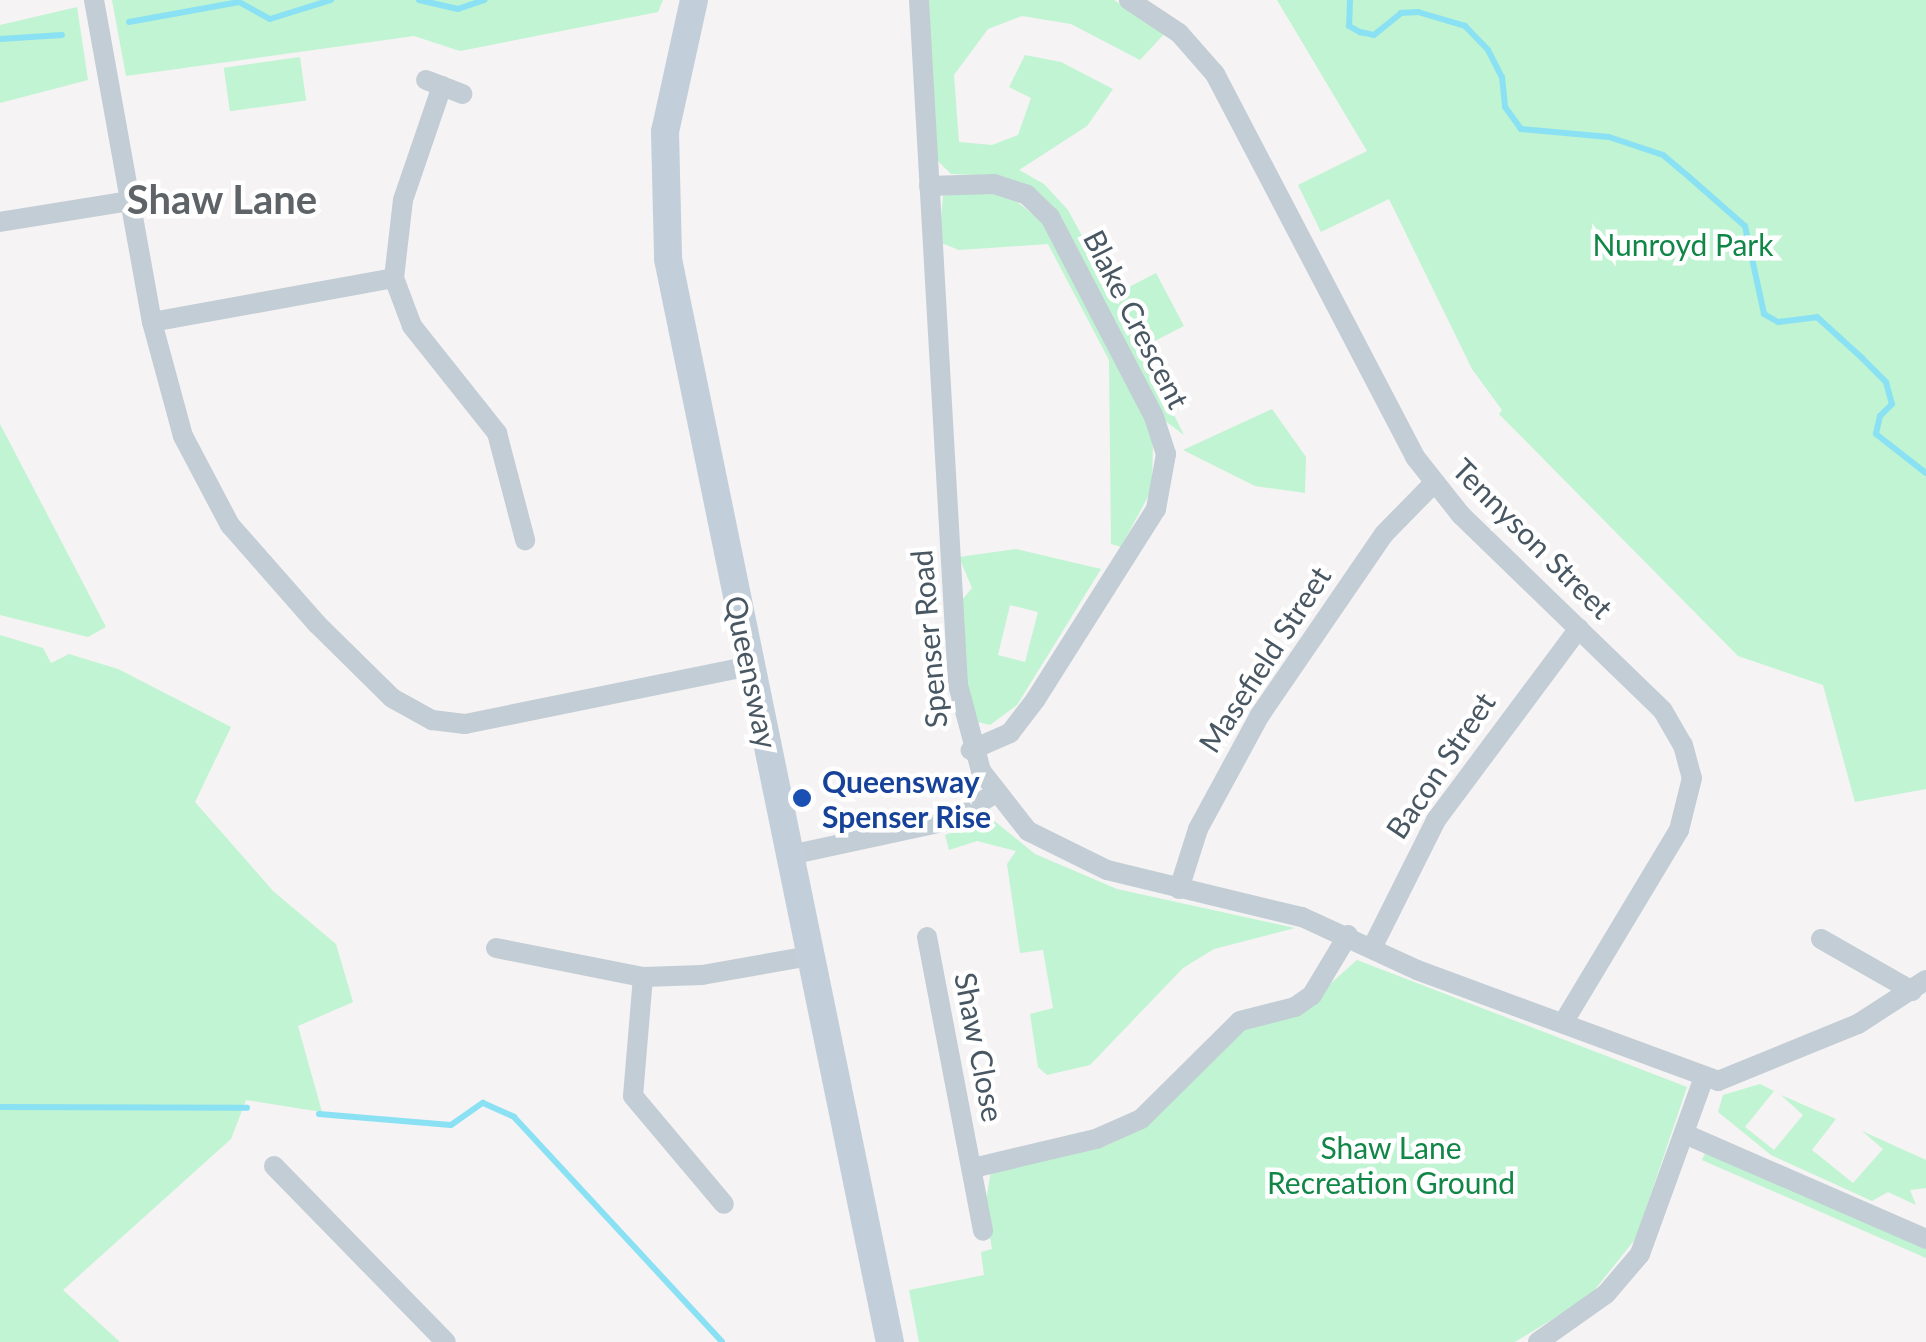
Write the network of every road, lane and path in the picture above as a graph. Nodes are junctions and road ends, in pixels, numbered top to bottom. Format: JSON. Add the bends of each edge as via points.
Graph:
{"nodes":[{"id":1,"x":94,"y":0,"type":"edge"},
{"id":2,"x":694,"y":0,"type":"edge"},
{"id":3,"x":919,"y":0,"type":"edge"},
{"id":4,"x":1128,"y":0,"type":"edge"},
{"id":5,"x":443,"y":86,"type":"dead end"},
{"id":6,"x":929,"y":186,"type":"junction"},
{"id":7,"x":130,"y":201,"type":"junction"},
{"id":8,"x":0,"y":222,"type":"edge"},
{"id":9,"x":394,"y":278,"type":"junction"},
{"id":10,"x":152,"y":322,"type":"junction"},
{"id":11,"x":1434,"y":483,"type":"junction"},
{"id":12,"x":524,"y":540,"type":"dead end"},
{"id":13,"x":1579,"y":628,"type":"junction"},
{"id":14,"x":750,"y":666,"type":"junction"},
{"id":15,"x":972,"y":750,"type":"junction"},
{"id":16,"x":994,"y":794,"type":"junction"},
{"id":17,"x":790,"y":854,"type":"junction"},
{"id":18,"x":1179,"y":888,"type":"junction"},
{"id":19,"x":1348,"y":935,"type":"junction"},
{"id":20,"x":928,"y":938,"type":"dead end"},
{"id":21,"x":1821,"y":938,"type":"dead end"},
{"id":22,"x":496,"y":948,"type":"dead end"},
{"id":23,"x":1372,"y":948,"type":"junction"},
{"id":24,"x":810,"y":956,"type":"junction"},
{"id":25,"x":1926,"y":965,"type":"edge"},
{"id":26,"x":644,"y":977,"type":"junction"},
{"id":27,"x":1921,"y":984,"type":"edge"},
{"id":28,"x":1563,"y":1023,"type":"junction"},
{"id":29,"x":1704,"y":1077,"type":"junction"},
{"id":30,"x":1685,"y":1134,"type":"junction"},
{"id":31,"x":274,"y":1166,"type":"dead end"},
{"id":32,"x":973,"y":1168,"type":"junction"},
{"id":33,"x":724,"y":1204,"type":"dead end"},
{"id":34,"x":984,"y":1231,"type":"dead end"},
{"id":35,"x":1926,"y":1239,"type":"edge"},
{"id":36,"x":446,"y":1342,"type":"edge"},
{"id":37,"x":890,"y":1342,"type":"edge"},
{"id":38,"x":1538,"y":1342,"type":"edge"}],
"edges":[{"from":1,"to":7,"type":"street"},
{"from":2,"to":14,"type":"street","name":"Queensway","via":[[668,100],[665,228]]},
{"from":3,"to":6,"type":"street","name":"Spenser Road"},
{"from":4,"to":11,"type":"street","name":"Tennyson Street","via":[[1179,34],[1215,74],[1394,421]]},
{"from":5,"to":9,"type":"street","via":[[396,228]]},
{"from":6,"to":15,"type":"street","name":"Spenser Road","via":[[958,685]]},
{"from":6,"to":15,"type":"street","name":"Blake Crescent","via":[[994,184],[1027,195],[1050,218],[1154,417],[1166,454],[1156,509],[1036,700],[1010,733]]},
{"from":7,"to":8,"type":"street"},
{"from":7,"to":10,"type":"street"},
{"from":9,"to":10,"type":"street"},
{"from":9,"to":12,"type":"street","via":[[412,326],[497,434]]},
{"from":10,"to":14,"type":"street","via":[[183,436],[230,526],[317,624],[411,711],[466,724]]},
{"from":11,"to":13,"type":"street","name":"Tennyson Street"},
{"from":11,"to":18,"type":"street","name":"Masefield Street","via":[[1384,534],[1260,715],[1214,794]]},
{"from":13,"to":23,"type":"street","name":"Bacon Street","via":[[1436,820]]},
{"from":13,"to":28,"type":"street","name":"Tennyson Street","via":[[1663,711],[1692,778],[1679,830]]},
{"from":14,"to":17,"type":"street","name":"Queensway"},
{"from":15,"to":16,"type":"street","name":"Spenser Road"},
{"from":16,"to":17,"type":"street","via":[[952,820]]},
{"from":16,"to":18,"type":"street","name":"Spenser Road","via":[[1052,847]]},
{"from":17,"to":24,"type":"street","name":"Queensway"},
{"from":18,"to":19,"type":"street","name":"Spenser Road","via":[[1269,905]]},
{"from":19,"to":23,"type":"street","name":"Spenser Road"},
{"from":19,"to":32,"type":"street","name":"Shaw Close","via":[[1312,996],[1240,1021],[1140,1119],[1096,1139]]},
{"from":20,"to":32,"type":"street","name":"Shaw Close"},
{"from":21,"to":27,"type":"street"},
{"from":22,"to":26,"type":"street"},
{"from":23,"to":28,"type":"street","name":"Spenser Road"},
{"from":24,"to":26,"type":"street","via":[[702,975]]},
{"from":24,"to":37,"type":"street","name":"Queensway"},
{"from":25,"to":27,"type":"street"},
{"from":26,"to":33,"type":"street","via":[[633,1096]]},
{"from":27,"to":29,"type":"street","via":[[1858,1024],[1744,1074]]},
{"from":28,"to":29,"type":"street","name":"Spenser Road"},
{"from":29,"to":30,"type":"street"},
{"from":30,"to":35,"type":"street"},
{"from":30,"to":38,"type":"street","via":[[1632,1267],[1580,1318]]},
{"from":31,"to":36,"type":"street"},
{"from":32,"to":34,"type":"street","name":"Shaw Close"}]}
